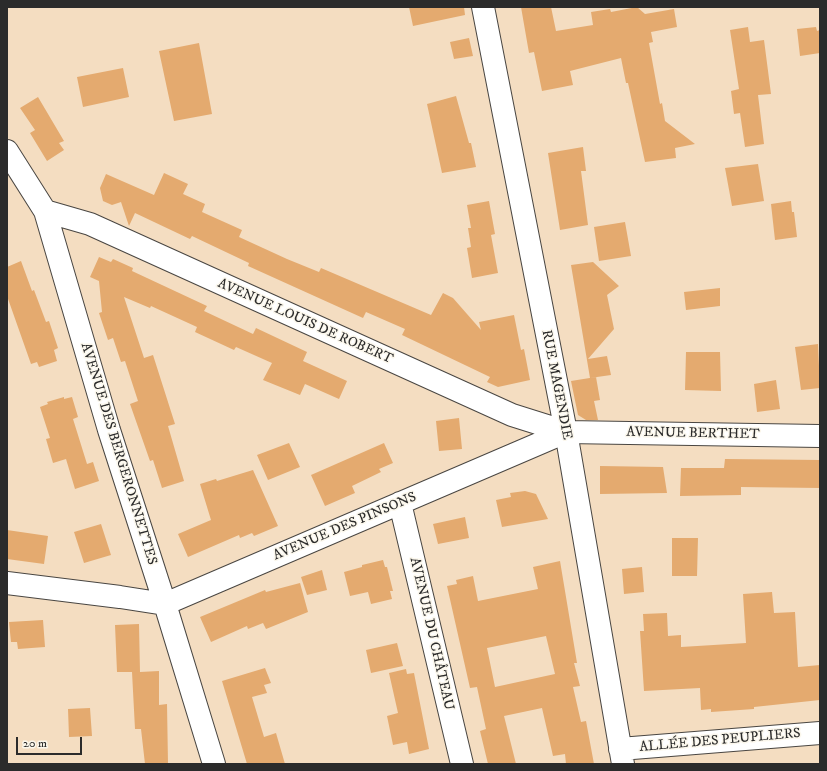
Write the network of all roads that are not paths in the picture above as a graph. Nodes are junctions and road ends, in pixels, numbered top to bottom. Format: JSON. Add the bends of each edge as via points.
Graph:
{"nodes":[{"id":1,"x":483,"y":7,"type":"edge"},
{"id":2,"x":7,"y":151,"type":"edge"},
{"id":3,"x":45,"y":211,"type":"junction"},
{"id":4,"x":566,"y":432,"type":"junction"},
{"id":5,"x":820,"y":436,"type":"edge"},
{"id":6,"x":400,"y":503,"type":"junction"},
{"id":7,"x":7,"y":584,"type":"edge"},
{"id":8,"x":165,"y":604,"type":"junction"},
{"id":9,"x":820,"y":732,"type":"edge"},
{"id":10,"x":622,"y":757,"type":"edge"},
{"id":11,"x":214,"y":764,"type":"edge"},
{"id":12,"x":462,"y":764,"type":"edge"}],
"edges":[{"from":1,"to":4,"type":"street","name":"RUE MAGENDIE"},
{"from":2,"to":3,"type":"street","name":"AVENUE DES BERGERONNETTES"},
{"from":3,"to":4,"type":"street","name":"AVENUE LOUIS DE ROBERT","via":[[90,224],[512,415]]},
{"from":3,"to":8,"type":"street","name":"AVENUE DES BERGERONNETTES","via":[[109,430]]},
{"from":4,"to":5,"type":"street","name":"AVENUE BERTHET"},
{"from":4,"to":6,"type":"street","name":"AVENUE DES PINSONS"},
{"from":4,"to":10,"type":"street","name":"RUE MAGENDIE"},
{"from":6,"to":8,"type":"street","name":"AVENUE DES PINSONS"},
{"from":6,"to":12,"type":"street","name":"AVENUE DU CHÂTEAU"},
{"from":7,"to":8,"type":"street"},
{"from":8,"to":11,"type":"street","name":"AVENUE DES BERGERONNETTES"},
{"from":9,"to":10,"type":"street","name":"ALLÉE DES PEUPLIERS"}]}
